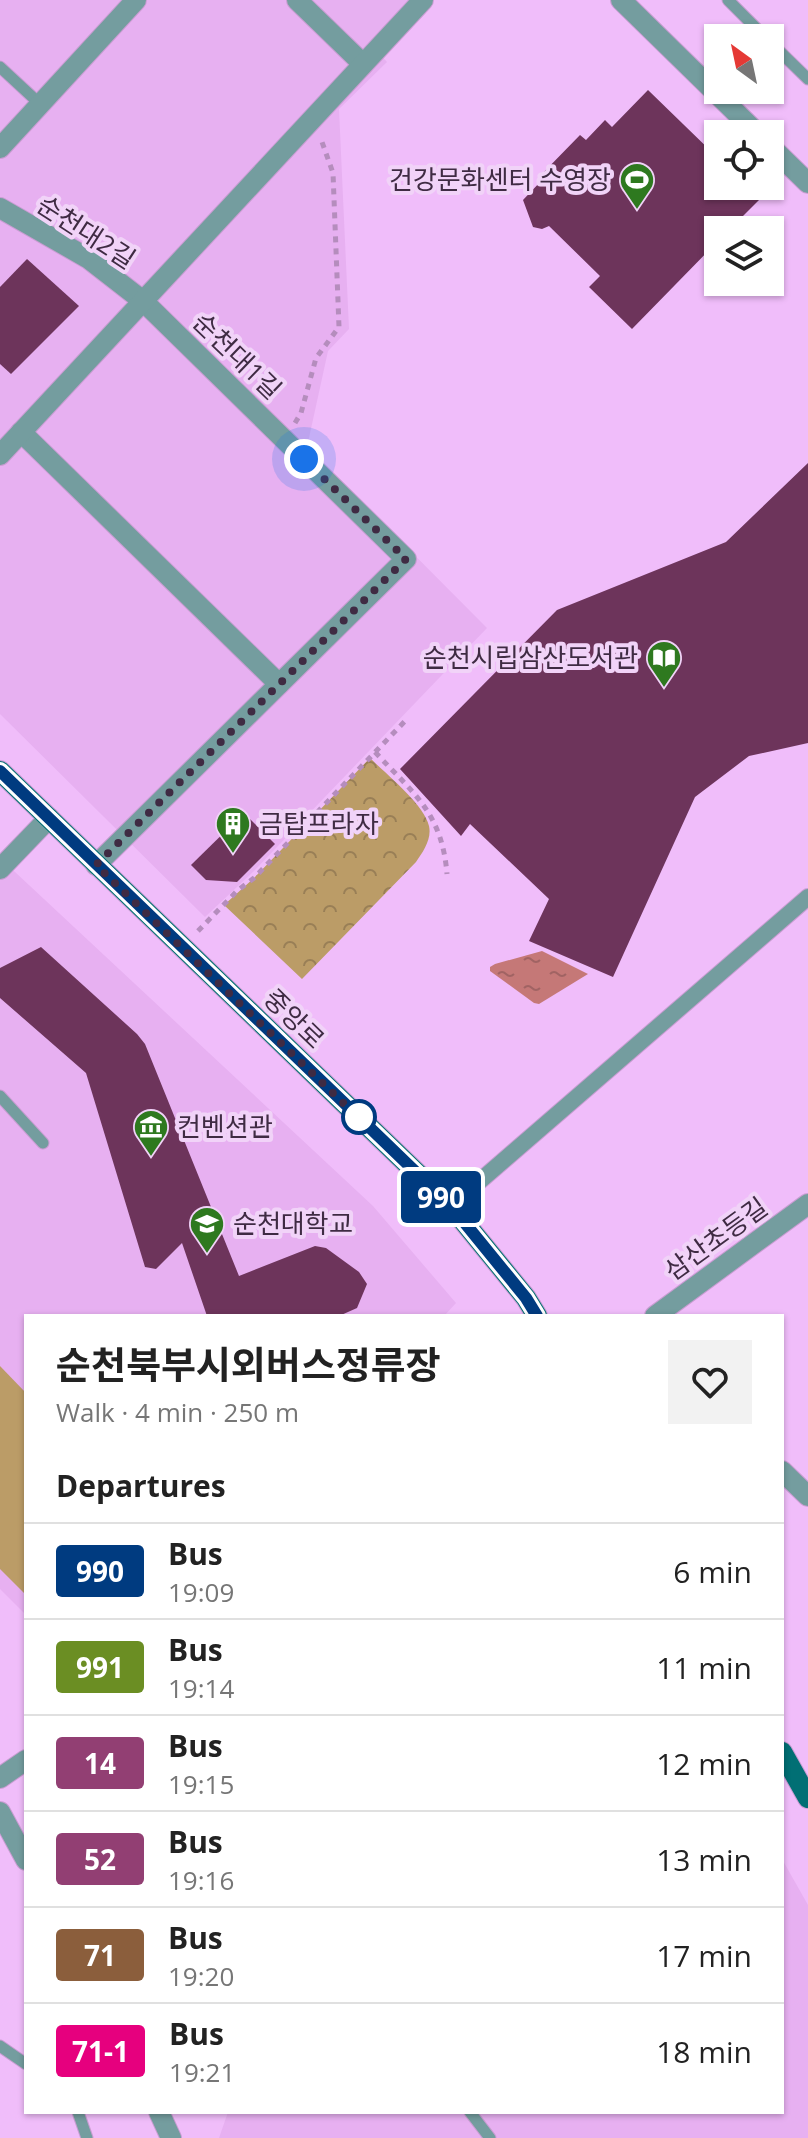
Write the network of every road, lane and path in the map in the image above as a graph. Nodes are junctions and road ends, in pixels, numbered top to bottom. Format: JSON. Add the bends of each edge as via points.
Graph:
{"nodes":[{"id":1,"x":136,"y":0,"type":"edge"},
{"id":2,"x":297,"y":0,"type":"edge"},
{"id":3,"x":423,"y":0,"type":"edge"},
{"id":4,"x":621,"y":0,"type":"edge"},
{"id":5,"x":728,"y":0,"type":"edge"},
{"id":6,"x":315,"y":8,"type":"edge"},
{"id":7,"x":752,"y":24,"type":"edge"},
{"id":8,"x":784,"y":56,"type":"edge"},
{"id":9,"x":363,"y":64,"type":"junction"},
{"id":10,"x":0,"y":67,"type":"edge"},
{"id":11,"x":808,"y":79,"type":"edge"},
{"id":12,"x":40,"y":104,"type":"junction"},
{"id":13,"x":312,"y":119,"type":"junction"},
{"id":14,"x":744,"y":120,"type":"edge"},
{"id":15,"x":0,"y":148,"type":"edge"},
{"id":16,"x":784,"y":160,"type":"edge"},
{"id":17,"x":808,"y":183,"type":"edge"},
{"id":18,"x":0,"y":208,"type":"edge"},
{"id":19,"x":143,"y":301,"type":"junction"},
{"id":20,"x":21,"y":432,"type":"junction"},
{"id":21,"x":284,"y":439,"type":"junction"},
{"id":22,"x":0,"y":455,"type":"edge"},
{"id":23,"x":279,"y":684,"type":"junction"},
{"id":24,"x":407,"y":719,"type":"dead end"},
{"id":25,"x":375,"y":752,"type":"junction"},
{"id":26,"x":0,"y":771,"type":"edge"},
{"id":27,"x":49,"y":818,"type":"junction"},
{"id":28,"x":96,"y":865,"type":"junction"},
{"id":29,"x":0,"y":869,"type":"edge"},
{"id":30,"x":447,"y":874,"type":"dead end"},
{"id":31,"x":808,"y":897,"type":"edge"},
{"id":32,"x":182,"y":947,"type":"junction"},
{"id":33,"x":0,"y":1096,"type":"edge"},
{"id":34,"x":43,"y":1143,"type":"dead end"},
{"id":35,"x":808,"y":1204,"type":"edge"},
{"id":36,"x":451,"y":1206,"type":"junction"},
{"id":37,"x":536,"y":1314,"type":"edge"},
{"id":38,"x":658,"y":1314,"type":"edge"},
{"id":39,"x":784,"y":1473,"type":"edge"},
{"id":40,"x":808,"y":1496,"type":"edge"},
{"id":41,"x":784,"y":1756,"type":"edge"},
{"id":42,"x":24,"y":1761,"type":"edge"},
{"id":43,"x":0,"y":1778,"type":"edge"},
{"id":44,"x":808,"y":1798,"type":"edge"},
{"id":45,"x":0,"y":1812,"type":"edge"},
{"id":46,"x":24,"y":1856,"type":"edge"},
{"id":47,"x":0,"y":2046,"type":"edge"},
{"id":48,"x":24,"y":2063,"type":"edge"},
{"id":49,"x":79,"y":2114,"type":"edge"},
{"id":50,"x":160,"y":2114,"type":"edge"},
{"id":51,"x":472,"y":2114,"type":"edge"},
{"id":52,"x":87,"y":2138,"type":"edge"},
{"id":53,"x":171,"y":2138,"type":"edge"},
{"id":54,"x":490,"y":2138,"type":"edge"}],
"edges":[{"from":1,"to":12,"type":"street"},
{"from":2,"to":6,"type":"street"},
{"from":3,"to":9,"type":"street"},
{"from":4,"to":14,"type":"street"},
{"from":5,"to":7,"type":"lane"},
{"from":6,"to":9,"type":"street"},
{"from":8,"to":11,"type":"lane"},
{"from":9,"to":13,"type":"street"},
{"from":10,"to":12,"type":"lane"},
{"from":12,"to":15,"type":"street"},
{"from":13,"to":19,"type":"street"},
{"from":13,"to":21,"type":"path","via":[[333,173],[339,327],[316,358],[301,413]]},
{"from":16,"to":17,"type":"street"},
{"from":18,"to":19,"type":"street","name":"순천대2길","via":[[89,259]]},
{"from":19,"to":20,"type":"street"},
{"from":19,"to":21,"type":"street","name":"순천대1길"},
{"from":20,"to":22,"type":"street"},
{"from":20,"to":23,"type":"street"},
{"from":21,"to":23,"type":"street","name":"순천대1길","via":[[406,559]]},
{"from":23,"to":28,"type":"street","name":"순천대1길"},
{"from":24,"to":25,"type":"path"},
{"from":25,"to":30,"type":"path","via":[[431,814],[445,846]]},
{"from":25,"to":32,"type":"path"},
{"from":26,"to":27,"type":"main road","name":"중앙로"},
{"from":27,"to":28,"type":"main road","name":"중앙로"},
{"from":27,"to":29,"type":"street"},
{"from":28,"to":32,"type":"main road","name":"중앙로"},
{"from":31,"to":36,"type":"street"},
{"from":32,"to":36,"type":"main road","name":"중앙로"},
{"from":33,"to":34,"type":"lane"},
{"from":35,"to":38,"type":"street","name":"삼산초등길"},
{"from":36,"to":37,"type":"main road","name":"중앙로"},
{"from":39,"to":40,"type":"street"},
{"from":41,"to":44,"type":"main road"},
{"from":42,"to":43,"type":"street"},
{"from":45,"to":46,"type":"street"},
{"from":47,"to":48,"type":"lane"},
{"from":49,"to":52,"type":"lane"},
{"from":50,"to":53,"type":"street"},
{"from":51,"to":54,"type":"lane"}]}
